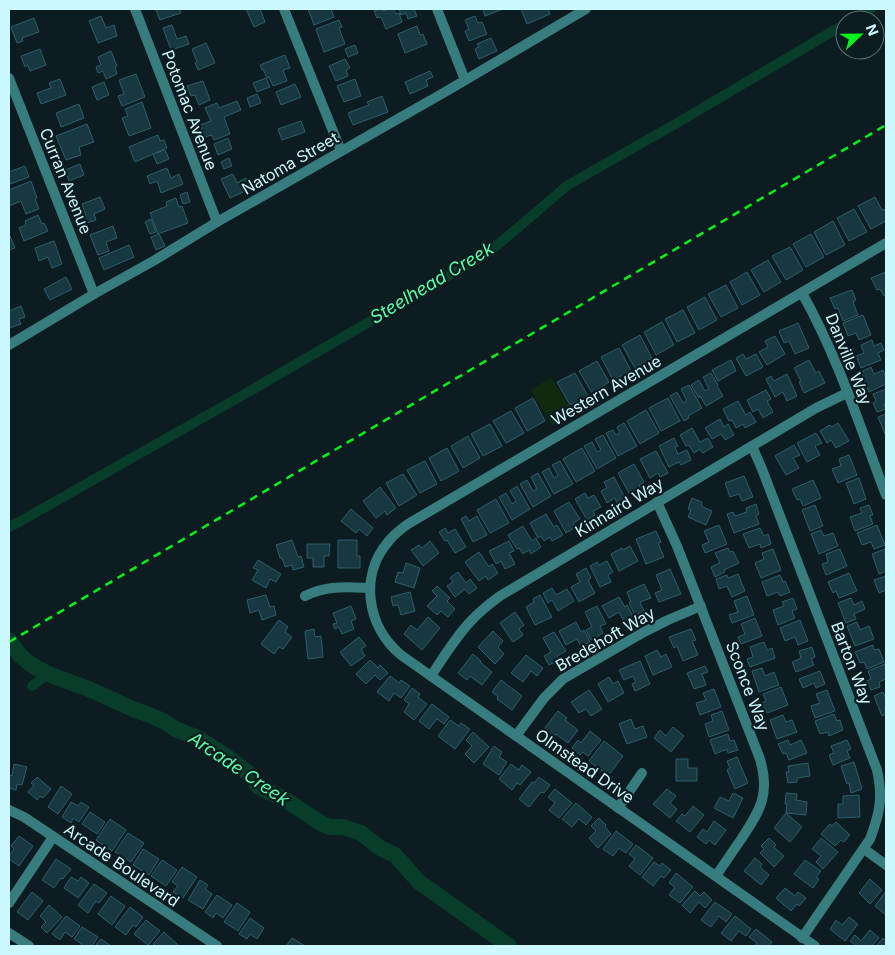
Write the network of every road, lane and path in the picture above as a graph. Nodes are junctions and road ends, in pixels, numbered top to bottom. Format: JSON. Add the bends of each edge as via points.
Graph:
{"nodes":[{"id":1,"x":135,"y":9,"type":"edge"},
{"id":2,"x":284,"y":9,"type":"edge"},
{"id":3,"x":437,"y":9,"type":"edge"},
{"id":4,"x":586,"y":9,"type":"edge"},
{"id":5,"x":574,"y":12,"type":"edge"},
{"id":6,"x":9,"y":78,"type":"edge"},
{"id":7,"x":465,"y":80,"type":"junction"},
{"id":8,"x":341,"y":151,"type":"junction"},
{"id":9,"x":217,"y":222,"type":"junction"},
{"id":10,"x":886,"y":244,"type":"edge"},
{"id":11,"x":802,"y":293,"type":"junction"},
{"id":12,"x":94,"y":294,"type":"junction"},
{"id":13,"x":9,"y":345,"type":"edge"},
{"id":14,"x":847,"y":393,"type":"junction"},
{"id":15,"x":752,"y":446,"type":"junction"},
{"id":16,"x":886,"y":495,"type":"edge"},
{"id":17,"x":657,"y":502,"type":"junction"},
{"id":18,"x":370,"y":588,"type":"junction"},
{"id":19,"x":305,"y":596,"type":"dead end"},
{"id":20,"x":701,"y":606,"type":"junction"},
{"id":21,"x":431,"y":676,"type":"junction"},
{"id":22,"x":516,"y":736,"type":"junction"},
{"id":23,"x":642,"y":772,"type":"dead end"},
{"id":24,"x":618,"y":808,"type":"junction"},
{"id":25,"x":9,"y":810,"type":"edge"},
{"id":26,"x":53,"y":837,"type":"junction"},
{"id":27,"x":864,"y":849,"type":"junction"},
{"id":28,"x":886,"y":865,"type":"edge"},
{"id":29,"x":716,"y":876,"type":"junction"},
{"id":30,"x":9,"y":903,"type":"edge"},
{"id":31,"x":9,"y":933,"type":"edge"},
{"id":32,"x":802,"y":938,"type":"junction"},
{"id":33,"x":29,"y":946,"type":"edge"},
{"id":34,"x":218,"y":946,"type":"edge"},
{"id":35,"x":815,"y":946,"type":"edge"}],
"edges":[{"from":1,"to":9,"type":"street","name":"Potomac Avenue"},
{"from":2,"to":8,"type":"street"},
{"from":3,"to":7,"type":"street"},
{"from":4,"to":5,"type":"street","name":"Natoma Street"},
{"from":5,"to":7,"type":"street","name":"Natoma Street"},
{"from":6,"to":12,"type":"street","name":"Curran Avenue"},
{"from":7,"to":8,"type":"street","name":"Natoma Street"},
{"from":8,"to":9,"type":"street","name":"Natoma Street"},
{"from":9,"to":12,"type":"street","name":"Natoma Street"},
{"from":10,"to":11,"type":"street","name":"Western Avenue"},
{"from":11,"to":14,"type":"street","name":"Danville Way","via":[[828,342]]},
{"from":11,"to":18,"type":"street","name":"Western Avenue","via":[[408,524],[387,542],[372,573]]},
{"from":12,"to":13,"type":"street","name":"Natoma Street"},
{"from":14,"to":15,"type":"street","name":"Kinnaird Way"},
{"from":14,"to":16,"type":"street","name":"Danville Way"},
{"from":15,"to":17,"type":"street","name":"Kinnaird Way"},
{"from":15,"to":27,"type":"street","name":"Barton Way","via":[[877,770],[880,808]]},
{"from":17,"to":20,"type":"street","name":"Sconce Way"},
{"from":17,"to":21,"type":"street","name":"Kinnaird Way","via":[[484,608],[457,638]]},
{"from":18,"to":19,"type":"street","via":[[333,587]]},
{"from":18,"to":21,"type":"street","name":"Olmstead Drive","via":[[374,616],[386,640]]},
{"from":20,"to":22,"type":"street","name":"Bredehoft Way","via":[[644,632],[563,680],[544,698]]},
{"from":20,"to":29,"type":"street","name":"Sconce Way","via":[[760,758],[764,779],[764,793],[757,814]]},
{"from":21,"to":22,"type":"street","name":"Olmstead Drive"},
{"from":22,"to":24,"type":"street","name":"Olmstead Drive"},
{"from":23,"to":24,"type":"street"},
{"from":24,"to":29,"type":"street","name":"Olmstead Drive"},
{"from":25,"to":26,"type":"street","name":"Arcade Boulevard"},
{"from":26,"to":30,"type":"street"},
{"from":26,"to":34,"type":"street","name":"Arcade Boulevard"},
{"from":27,"to":28,"type":"street"},
{"from":27,"to":32,"type":"street","name":"Barton Way"},
{"from":29,"to":32,"type":"street","name":"Olmstead Drive"},
{"from":31,"to":33,"type":"street"},
{"from":32,"to":35,"type":"street","name":"Olmstead Drive"}]}
